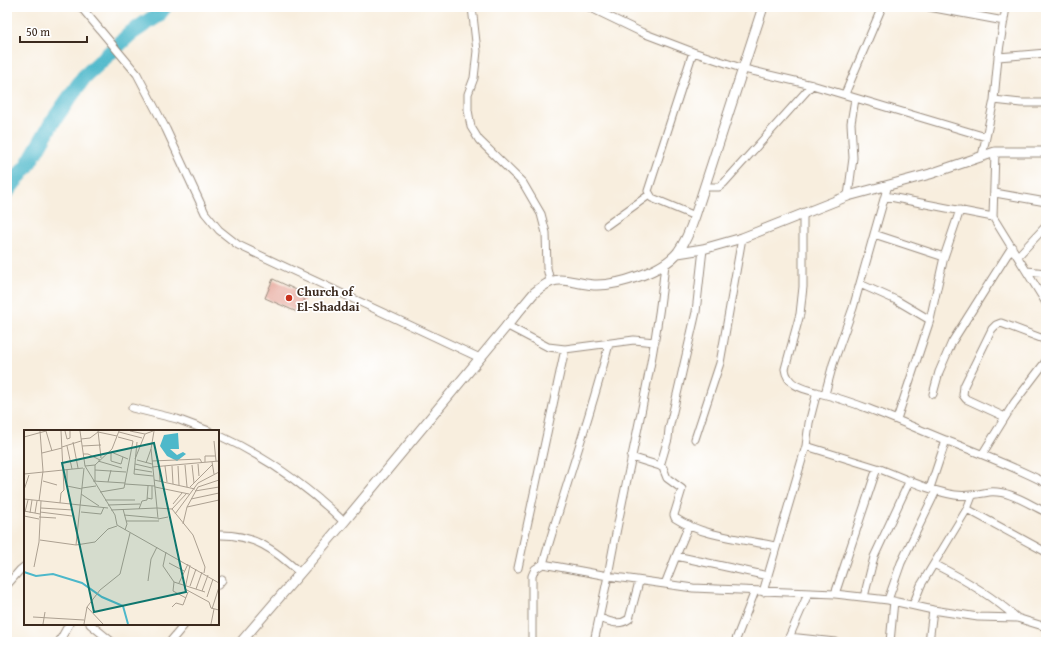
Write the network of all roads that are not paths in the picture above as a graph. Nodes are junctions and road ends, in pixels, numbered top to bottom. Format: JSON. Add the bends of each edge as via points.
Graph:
{"nodes":[{"id":1,"x":81,"y":7,"type":"edge"},
{"id":2,"x":472,"y":7,"type":"edge"},
{"id":3,"x":589,"y":7,"type":"edge"},
{"id":4,"x":763,"y":7,"type":"edge"},
{"id":5,"x":882,"y":7,"type":"edge"},
{"id":6,"x":929,"y":7,"type":"edge"},
{"id":7,"x":1006,"y":7,"type":"edge"},
{"id":8,"x":1004,"y":21,"type":"junction"},
{"id":9,"x":694,"y":52,"type":"junction"},
{"id":10,"x":1046,"y":53,"type":"edge"},
{"id":11,"x":998,"y":56,"type":"junction"},
{"id":12,"x":744,"y":69,"type":"junction"},
{"id":13,"x":812,"y":85,"type":"junction"},
{"id":14,"x":845,"y":94,"type":"junction"},
{"id":15,"x":855,"y":99,"type":"junction"},
{"id":16,"x":994,"y":100,"type":"junction"},
{"id":17,"x":1046,"y":103,"type":"edge"},
{"id":18,"x":986,"y":137,"type":"junction"},
{"id":19,"x":995,"y":152,"type":"junction"},
{"id":20,"x":1046,"y":152,"type":"edge"},
{"id":21,"x":982,"y":156,"type":"junction"},
{"id":22,"x":888,"y":185,"type":"junction"},
{"id":23,"x":706,"y":187,"type":"junction"},
{"id":24,"x":995,"y":193,"type":"junction"},
{"id":25,"x":649,"y":195,"type":"junction"},
{"id":26,"x":848,"y":196,"type":"junction"},
{"id":27,"x":885,"y":196,"type":"junction"},
{"id":28,"x":1046,"y":202,"type":"edge"},
{"id":29,"x":960,"y":210,"type":"junction"},
{"id":30,"x":803,"y":213,"type":"junction"},
{"id":31,"x":696,"y":216,"type":"junction"},
{"id":32,"x":992,"y":217,"type":"junction"},
{"id":33,"x":607,"y":225,"type":"dead end"},
{"id":34,"x":1046,"y":226,"type":"edge"},
{"id":35,"x":874,"y":234,"type":"junction"},
{"id":36,"x":742,"y":238,"type":"junction"},
{"id":37,"x":1012,"y":247,"type":"junction"},
{"id":38,"x":702,"y":249,"type":"junction"},
{"id":39,"x":678,"y":253,"type":"junction"},
{"id":40,"x":1018,"y":256,"type":"junction"},
{"id":41,"x":944,"y":257,"type":"junction"},
{"id":42,"x":665,"y":264,"type":"junction"},
{"id":43,"x":1027,"y":271,"type":"junction"},
{"id":44,"x":1046,"y":273,"type":"edge"},
{"id":45,"x":550,"y":281,"type":"junction"},
{"id":46,"x":860,"y":284,"type":"junction"},
{"id":47,"x":1046,"y":303,"type":"edge"},
{"id":48,"x":930,"y":320,"type":"junction"},
{"id":49,"x":506,"y":325,"type":"junction"},
{"id":50,"x":1046,"y":340,"type":"edge"},
{"id":51,"x":655,"y":342,"type":"junction"},
{"id":52,"x":609,"y":344,"type":"junction"},
{"id":53,"x":565,"y":349,"type":"junction"},
{"id":54,"x":480,"y":358,"type":"junction"},
{"id":55,"x":1046,"y":361,"type":"edge"},
{"id":56,"x":817,"y":392,"type":"junction"},
{"id":57,"x":825,"y":394,"type":"junction"},
{"id":58,"x":933,"y":394,"type":"dead end"},
{"id":59,"x":132,"y":408,"type":"dead end"},
{"id":60,"x":1005,"y":418,"type":"junction"},
{"id":61,"x":897,"y":420,"type":"junction"},
{"id":62,"x":206,"y":430,"type":"edge"},
{"id":63,"x":219,"y":436,"type":"edge"},
{"id":64,"x":695,"y":440,"type":"dead end"},
{"id":65,"x":946,"y":440,"type":"junction"},
{"id":66,"x":806,"y":446,"type":"junction"},
{"id":67,"x":983,"y":453,"type":"junction"},
{"id":68,"x":632,"y":456,"type":"junction"},
{"id":69,"x":660,"y":466,"type":"junction"},
{"id":70,"x":877,"y":468,"type":"junction"},
{"id":71,"x":910,"y":480,"type":"junction"},
{"id":72,"x":1046,"y":483,"type":"edge"},
{"id":73,"x":933,"y":489,"type":"junction"},
{"id":74,"x":972,"y":496,"type":"junction"},
{"id":75,"x":966,"y":509,"type":"junction"},
{"id":76,"x":1046,"y":512,"type":"edge"},
{"id":77,"x":344,"y":522,"type":"junction"},
{"id":78,"x":689,"y":525,"type":"junction"},
{"id":79,"x":219,"y":535,"type":"edge"},
{"id":80,"x":776,"y":546,"type":"junction"},
{"id":81,"x":1046,"y":552,"type":"edge"},
{"id":82,"x":676,"y":556,"type":"junction"},
{"id":83,"x":543,"y":564,"type":"junction"},
{"id":84,"x":934,"y":564,"type":"junction"},
{"id":85,"x":24,"y":567,"type":"edge"},
{"id":86,"x":518,"y":568,"type":"dead end"},
{"id":87,"x":300,"y":573,"type":"junction"},
{"id":88,"x":608,"y":576,"type":"junction"},
{"id":89,"x":768,"y":576,"type":"junction"},
{"id":90,"x":639,"y":582,"type":"junction"},
{"id":91,"x":665,"y":584,"type":"junction"},
{"id":92,"x":7,"y":586,"type":"edge"},
{"id":93,"x":755,"y":591,"type":"junction"},
{"id":94,"x":763,"y":592,"type":"junction"},
{"id":95,"x":808,"y":594,"type":"junction"},
{"id":96,"x":835,"y":594,"type":"junction"},
{"id":97,"x":864,"y":597,"type":"junction"},
{"id":98,"x":891,"y":600,"type":"junction"},
{"id":99,"x":913,"y":605,"type":"junction"},
{"id":100,"x":933,"y":610,"type":"junction"},
{"id":101,"x":600,"y":618,"type":"junction"},
{"id":102,"x":1017,"y":618,"type":"junction"},
{"id":103,"x":68,"y":625,"type":"edge"},
{"id":104,"x":91,"y":625,"type":"edge"},
{"id":105,"x":184,"y":625,"type":"edge"},
{"id":106,"x":1046,"y":627,"type":"edge"},
{"id":107,"x":788,"y":639,"type":"edge"},
{"id":108,"x":532,"y":641,"type":"dead end"},
{"id":109,"x":59,"y":642,"type":"edge"},
{"id":110,"x":112,"y":642,"type":"edge"},
{"id":111,"x":170,"y":642,"type":"edge"},
{"id":112,"x":241,"y":642,"type":"edge"},
{"id":113,"x":594,"y":642,"type":"edge"},
{"id":114,"x":734,"y":642,"type":"edge"},
{"id":115,"x":835,"y":642,"type":"edge"},
{"id":116,"x":890,"y":642,"type":"edge"},
{"id":117,"x":929,"y":642,"type":"edge"}],
"edges":[{"from":1,"to":54,"type":"street","via":[[137,74],[205,213],[219,230],[238,245]]},
{"from":2,"to":45,"type":"street","via":[[477,51],[474,78],[468,94],[471,127],[479,140],[523,183],[541,214],[546,233]]},
{"from":3,"to":9,"type":"street","via":[[643,33]]},
{"from":4,"to":12,"type":"street"},
{"from":5,"to":14,"type":"street"},
{"from":6,"to":8,"type":"street"},
{"from":7,"to":8,"type":"street"},
{"from":8,"to":11,"type":"street"},
{"from":9,"to":12,"type":"street"},
{"from":9,"to":25,"type":"street","via":[[649,187]]},
{"from":10,"to":11,"type":"street"},
{"from":11,"to":16,"type":"street"},
{"from":12,"to":13,"type":"street"},
{"from":12,"to":23,"type":"street"},
{"from":13,"to":14,"type":"street"},
{"from":13,"to":23,"type":"street","via":[[724,184],[719,187]]},
{"from":14,"to":15,"type":"street"},
{"from":15,"to":18,"type":"street"},
{"from":15,"to":26,"type":"street","via":[[851,123],[853,158]]},
{"from":16,"to":17,"type":"street"},
{"from":16,"to":18,"type":"street"},
{"from":18,"to":21,"type":"street"},
{"from":19,"to":20,"type":"street"},
{"from":19,"to":21,"type":"street"},
{"from":19,"to":24,"type":"street"},
{"from":21,"to":22,"type":"street"},
{"from":22,"to":26,"type":"street"},
{"from":22,"to":27,"type":"street"},
{"from":23,"to":31,"type":"street"},
{"from":24,"to":28,"type":"street"},
{"from":24,"to":32,"type":"street"},
{"from":25,"to":31,"type":"street"},
{"from":25,"to":33,"type":"street"},
{"from":26,"to":30,"type":"street"},
{"from":27,"to":29,"type":"street"},
{"from":27,"to":35,"type":"street"},
{"from":29,"to":32,"type":"street"},
{"from":29,"to":41,"type":"street"},
{"from":30,"to":36,"type":"street"},
{"from":30,"to":56,"type":"street","via":[[803,287],[800,314],[785,369],[789,382]]},
{"from":31,"to":39,"type":"street"},
{"from":32,"to":37,"type":"street"},
{"from":34,"to":40,"type":"street"},
{"from":35,"to":41,"type":"street"},
{"from":35,"to":46,"type":"street"},
{"from":36,"to":38,"type":"street"},
{"from":36,"to":64,"type":"street","via":[[720,363]]},
{"from":37,"to":40,"type":"street"},
{"from":37,"to":58,"type":"street","via":[[952,342],[938,372]]},
{"from":38,"to":39,"type":"street"},
{"from":38,"to":69,"type":"street","via":[[696,312]]},
{"from":39,"to":42,"type":"street"},
{"from":40,"to":43,"type":"street"},
{"from":41,"to":48,"type":"street"},
{"from":42,"to":45,"type":"street","via":[[626,281],[611,284]]},
{"from":42,"to":51,"type":"street"},
{"from":43,"to":44,"type":"street"},
{"from":43,"to":47,"type":"street"},
{"from":45,"to":49,"type":"street","via":[[534,293]]},
{"from":46,"to":48,"type":"street","via":[[896,300]]},
{"from":46,"to":57,"type":"street"},
{"from":48,"to":61,"type":"street"},
{"from":49,"to":53,"type":"street","via":[[548,347]]},
{"from":49,"to":54,"type":"street"},
{"from":50,"to":60,"type":"street","via":[[1001,323],[992,329],[964,386],[963,395]]},
{"from":51,"to":52,"type":"street","via":[[634,340]]},
{"from":51,"to":68,"type":"street"},
{"from":52,"to":53,"type":"street"},
{"from":52,"to":83,"type":"street"},
{"from":53,"to":86,"type":"street"},
{"from":54,"to":77,"type":"street"},
{"from":55,"to":60,"type":"street"},
{"from":56,"to":57,"type":"street"},
{"from":56,"to":66,"type":"street"},
{"from":57,"to":61,"type":"street","via":[[847,399]]},
{"from":59,"to":62,"type":"street"},
{"from":60,"to":67,"type":"street"},
{"from":61,"to":65,"type":"street"},
{"from":63,"to":77,"type":"street","via":[[274,464],[324,502]]},
{"from":65,"to":67,"type":"street"},
{"from":65,"to":73,"type":"street"},
{"from":66,"to":70,"type":"street"},
{"from":66,"to":80,"type":"street"},
{"from":67,"to":72,"type":"street"},
{"from":68,"to":69,"type":"street"},
{"from":68,"to":88,"type":"street"},
{"from":69,"to":78,"type":"street","via":[[667,478],[682,489],[674,515]]},
{"from":70,"to":71,"type":"street"},
{"from":70,"to":96,"type":"street"},
{"from":71,"to":73,"type":"street"},
{"from":71,"to":97,"type":"street","via":[[874,557]]},
{"from":73,"to":74,"type":"street"},
{"from":73,"to":98,"type":"street","via":[[901,563]]},
{"from":74,"to":75,"type":"street"},
{"from":74,"to":76,"type":"street","via":[[988,492],[1001,493],[1016,497]]},
{"from":75,"to":81,"type":"street"},
{"from":75,"to":84,"type":"street"},
{"from":77,"to":87,"type":"street"},
{"from":78,"to":80,"type":"street","via":[[706,532]]},
{"from":78,"to":82,"type":"street"},
{"from":79,"to":87,"type":"street","via":[[259,542],[279,554]]},
{"from":80,"to":89,"type":"street"},
{"from":82,"to":89,"type":"street"},
{"from":82,"to":91,"type":"street"},
{"from":83,"to":88,"type":"street"},
{"from":83,"to":108,"type":"street","via":[[535,569],[532,576]]},
{"from":84,"to":99,"type":"street"},
{"from":84,"to":102,"type":"street","via":[[975,586]]},
{"from":85,"to":92,"type":"street"},
{"from":87,"to":112,"type":"street"},
{"from":88,"to":90,"type":"street"},
{"from":88,"to":101,"type":"street"},
{"from":89,"to":94,"type":"street"},
{"from":90,"to":91,"type":"street"},
{"from":90,"to":101,"type":"street","via":[[629,619],[615,623]]},
{"from":91,"to":93,"type":"street"},
{"from":93,"to":94,"type":"street"},
{"from":93,"to":114,"type":"street"},
{"from":94,"to":95,"type":"street"},
{"from":95,"to":96,"type":"street"},
{"from":95,"to":107,"type":"street"},
{"from":96,"to":97,"type":"street"},
{"from":97,"to":98,"type":"street"},
{"from":98,"to":99,"type":"street"},
{"from":98,"to":116,"type":"street"},
{"from":99,"to":100,"type":"street"},
{"from":100,"to":102,"type":"street","via":[[978,617]]},
{"from":100,"to":117,"type":"street"},
{"from":101,"to":113,"type":"street"},
{"from":102,"to":106,"type":"street"},
{"from":103,"to":109,"type":"street"},
{"from":104,"to":110,"type":"street"},
{"from":105,"to":111,"type":"street"},
{"from":107,"to":115,"type":"street"}]}
